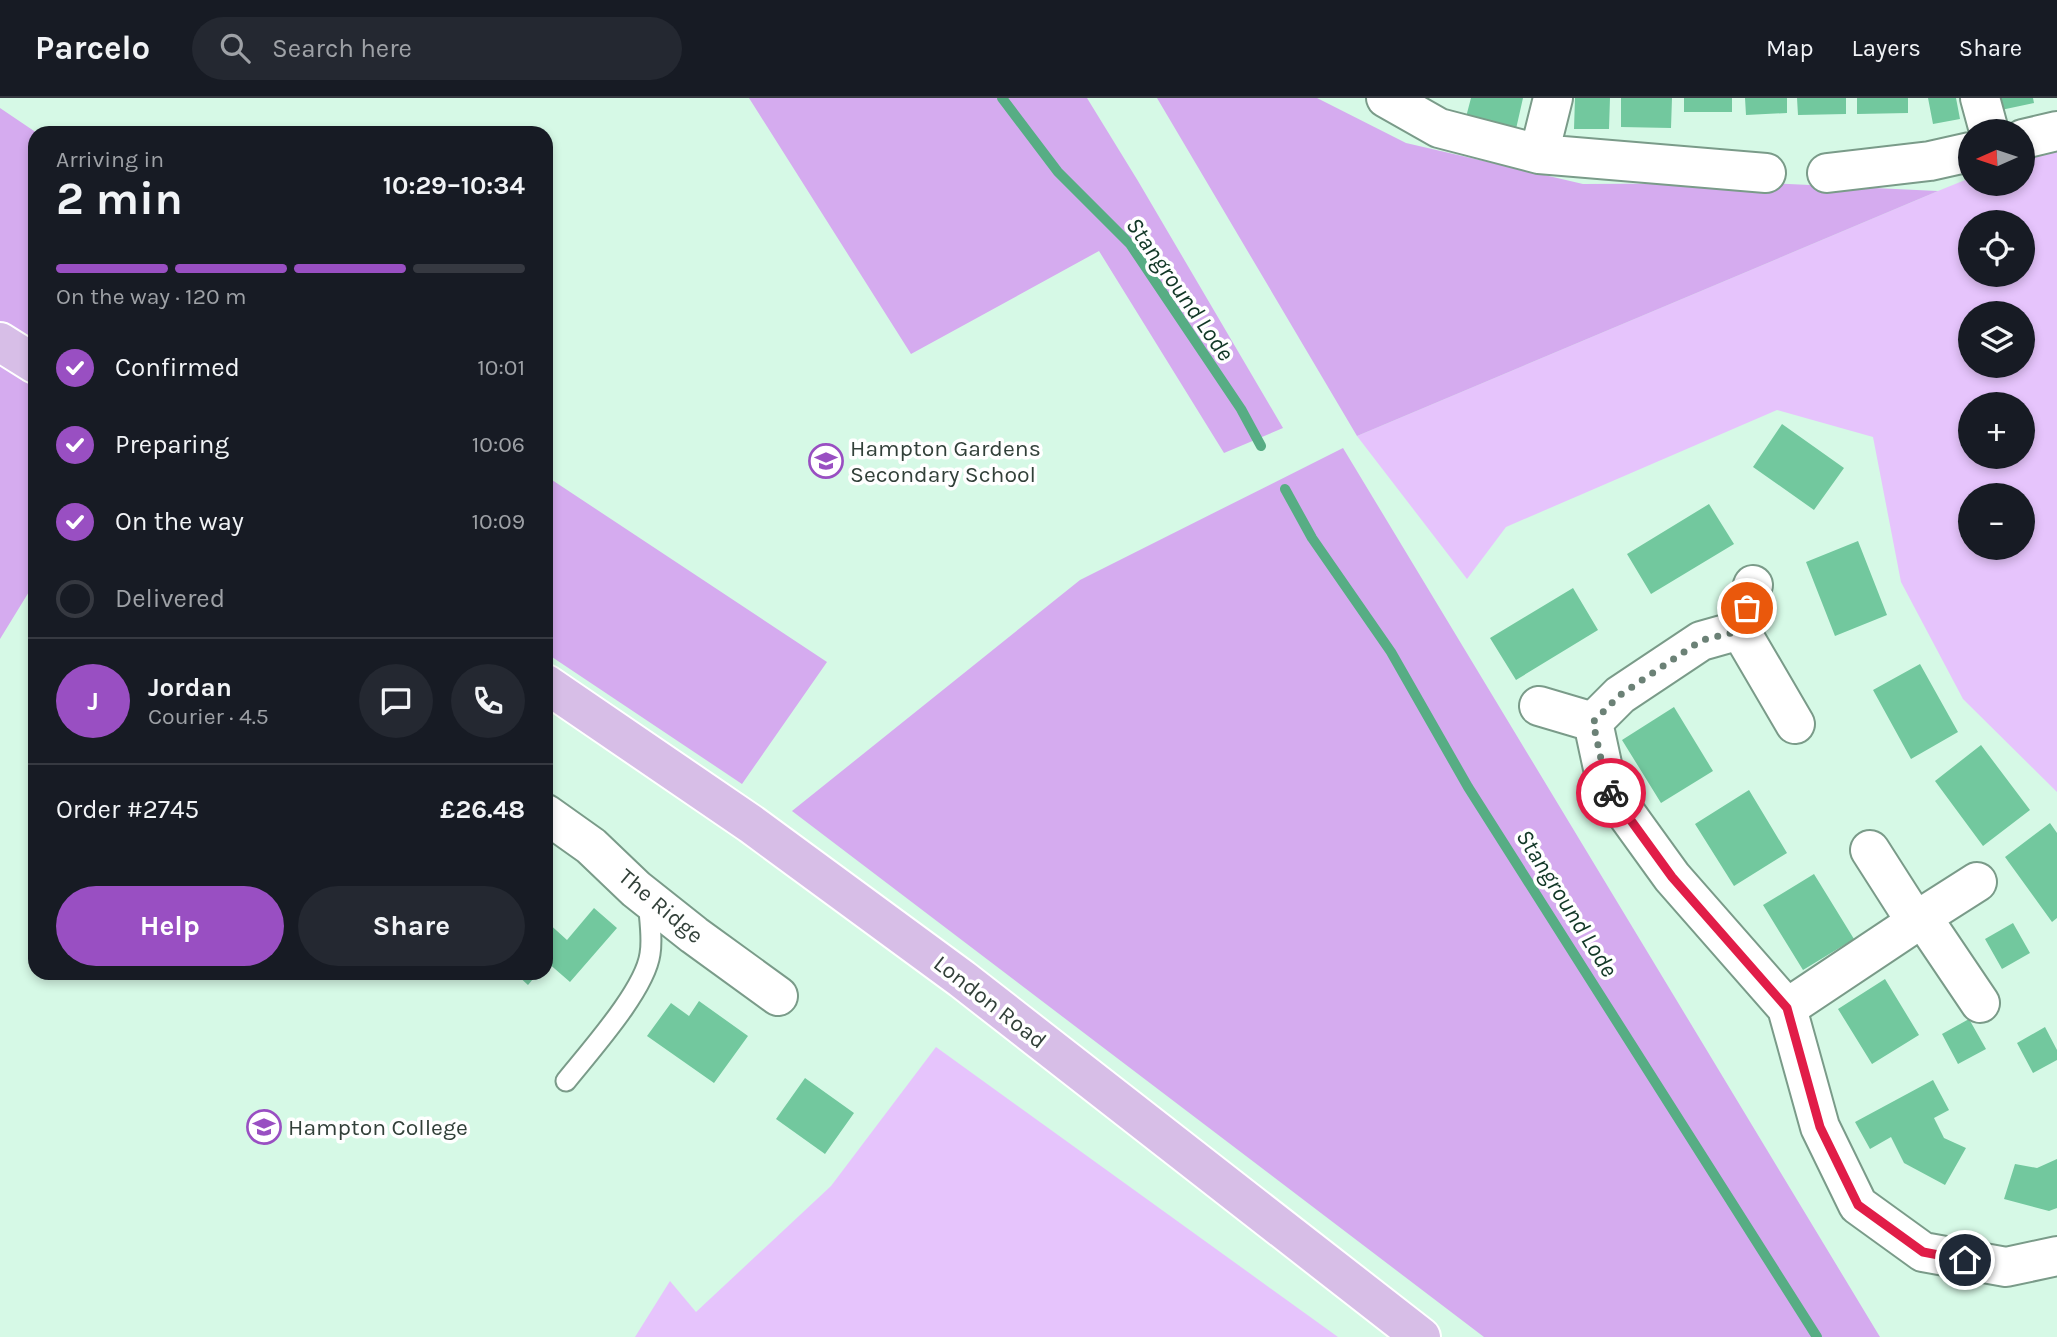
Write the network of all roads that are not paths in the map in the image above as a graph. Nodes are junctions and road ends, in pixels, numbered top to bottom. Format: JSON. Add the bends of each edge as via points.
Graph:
{"nodes":[{"id":1,"x":1386,"y":98,"type":"edge"},
{"id":2,"x":1553,"y":98,"type":"edge"},
{"id":3,"x":1980,"y":98,"type":"edge"},
{"id":4,"x":1986,"y":119,"type":"edge"},
{"id":5,"x":2057,"y":131,"type":"edge"},
{"id":6,"x":2035,"y":136,"type":"edge"},
{"id":7,"x":1539,"y":154,"type":"junction"},
{"id":8,"x":1958,"y":155,"type":"edge"},
{"id":9,"x":1766,"y":173,"type":"dead end"},
{"id":10,"x":1827,"y":173,"type":"dead end"},
{"id":11,"x":0,"y":342,"type":"edge"},
{"id":12,"x":28,"y":360,"type":"edge"},
{"id":13,"x":1753,"y":585,"type":"dead end"},
{"id":14,"x":1740,"y":631,"type":"junction"},
{"id":15,"x":553,"y":689,"type":"edge"},
{"id":16,"x":1539,"y":706,"type":"dead end"},
{"id":17,"x":1593,"y":722,"type":"junction"},
{"id":18,"x":1795,"y":724,"type":"dead end"},
{"id":19,"x":553,"y":819,"type":"edge"},
{"id":20,"x":1870,"y":850,"type":"dead end"},
{"id":21,"x":1977,"y":882,"type":"dead end"},
{"id":22,"x":648,"y":898,"type":"junction"},
{"id":23,"x":1919,"y":919,"type":"junction"},
{"id":24,"x":778,"y":996,"type":"dead end"},
{"id":25,"x":1980,"y":1003,"type":"dead end"},
{"id":26,"x":1787,"y":1008,"type":"junction"},
{"id":27,"x":566,"y":1081,"type":"dead end"},
{"id":28,"x":2057,"y":1256,"type":"edge"},
{"id":29,"x":1421,"y":1337,"type":"edge"}],
"edges":[{"from":1,"to":7,"type":"street","via":[[1439,128]]},
{"from":2,"to":7,"type":"street"},
{"from":3,"to":4,"type":"street"},
{"from":5,"to":6,"type":"street"},
{"from":7,"to":9,"type":"street"},
{"from":8,"to":10,"type":"street"},
{"from":11,"to":12,"type":"main road"},
{"from":13,"to":14,"type":"street"},
{"from":14,"to":17,"type":"street","via":[[1702,640],[1620,695]]},
{"from":14,"to":18,"type":"street"},
{"from":15,"to":29,"type":"main road","name":"London Road","via":[[751,824],[962,979]]},
{"from":16,"to":17,"type":"street"},
{"from":17,"to":26,"type":"street","via":[[1607,787],[1672,877]]},
{"from":19,"to":22,"type":"street","name":"The Ridge","via":[[591,846]]},
{"from":20,"to":23,"type":"street"},
{"from":21,"to":23,"type":"street"},
{"from":22,"to":24,"type":"street","name":"The Ridge"},
{"from":22,"to":27,"type":"lane","via":[[650,952],[643,976]]},
{"from":23,"to":25,"type":"street"},
{"from":23,"to":26,"type":"street"},
{"from":26,"to":28,"type":"street","via":[[1820,1127],[1858,1205],[1923,1252],[2006,1267]]}]}
